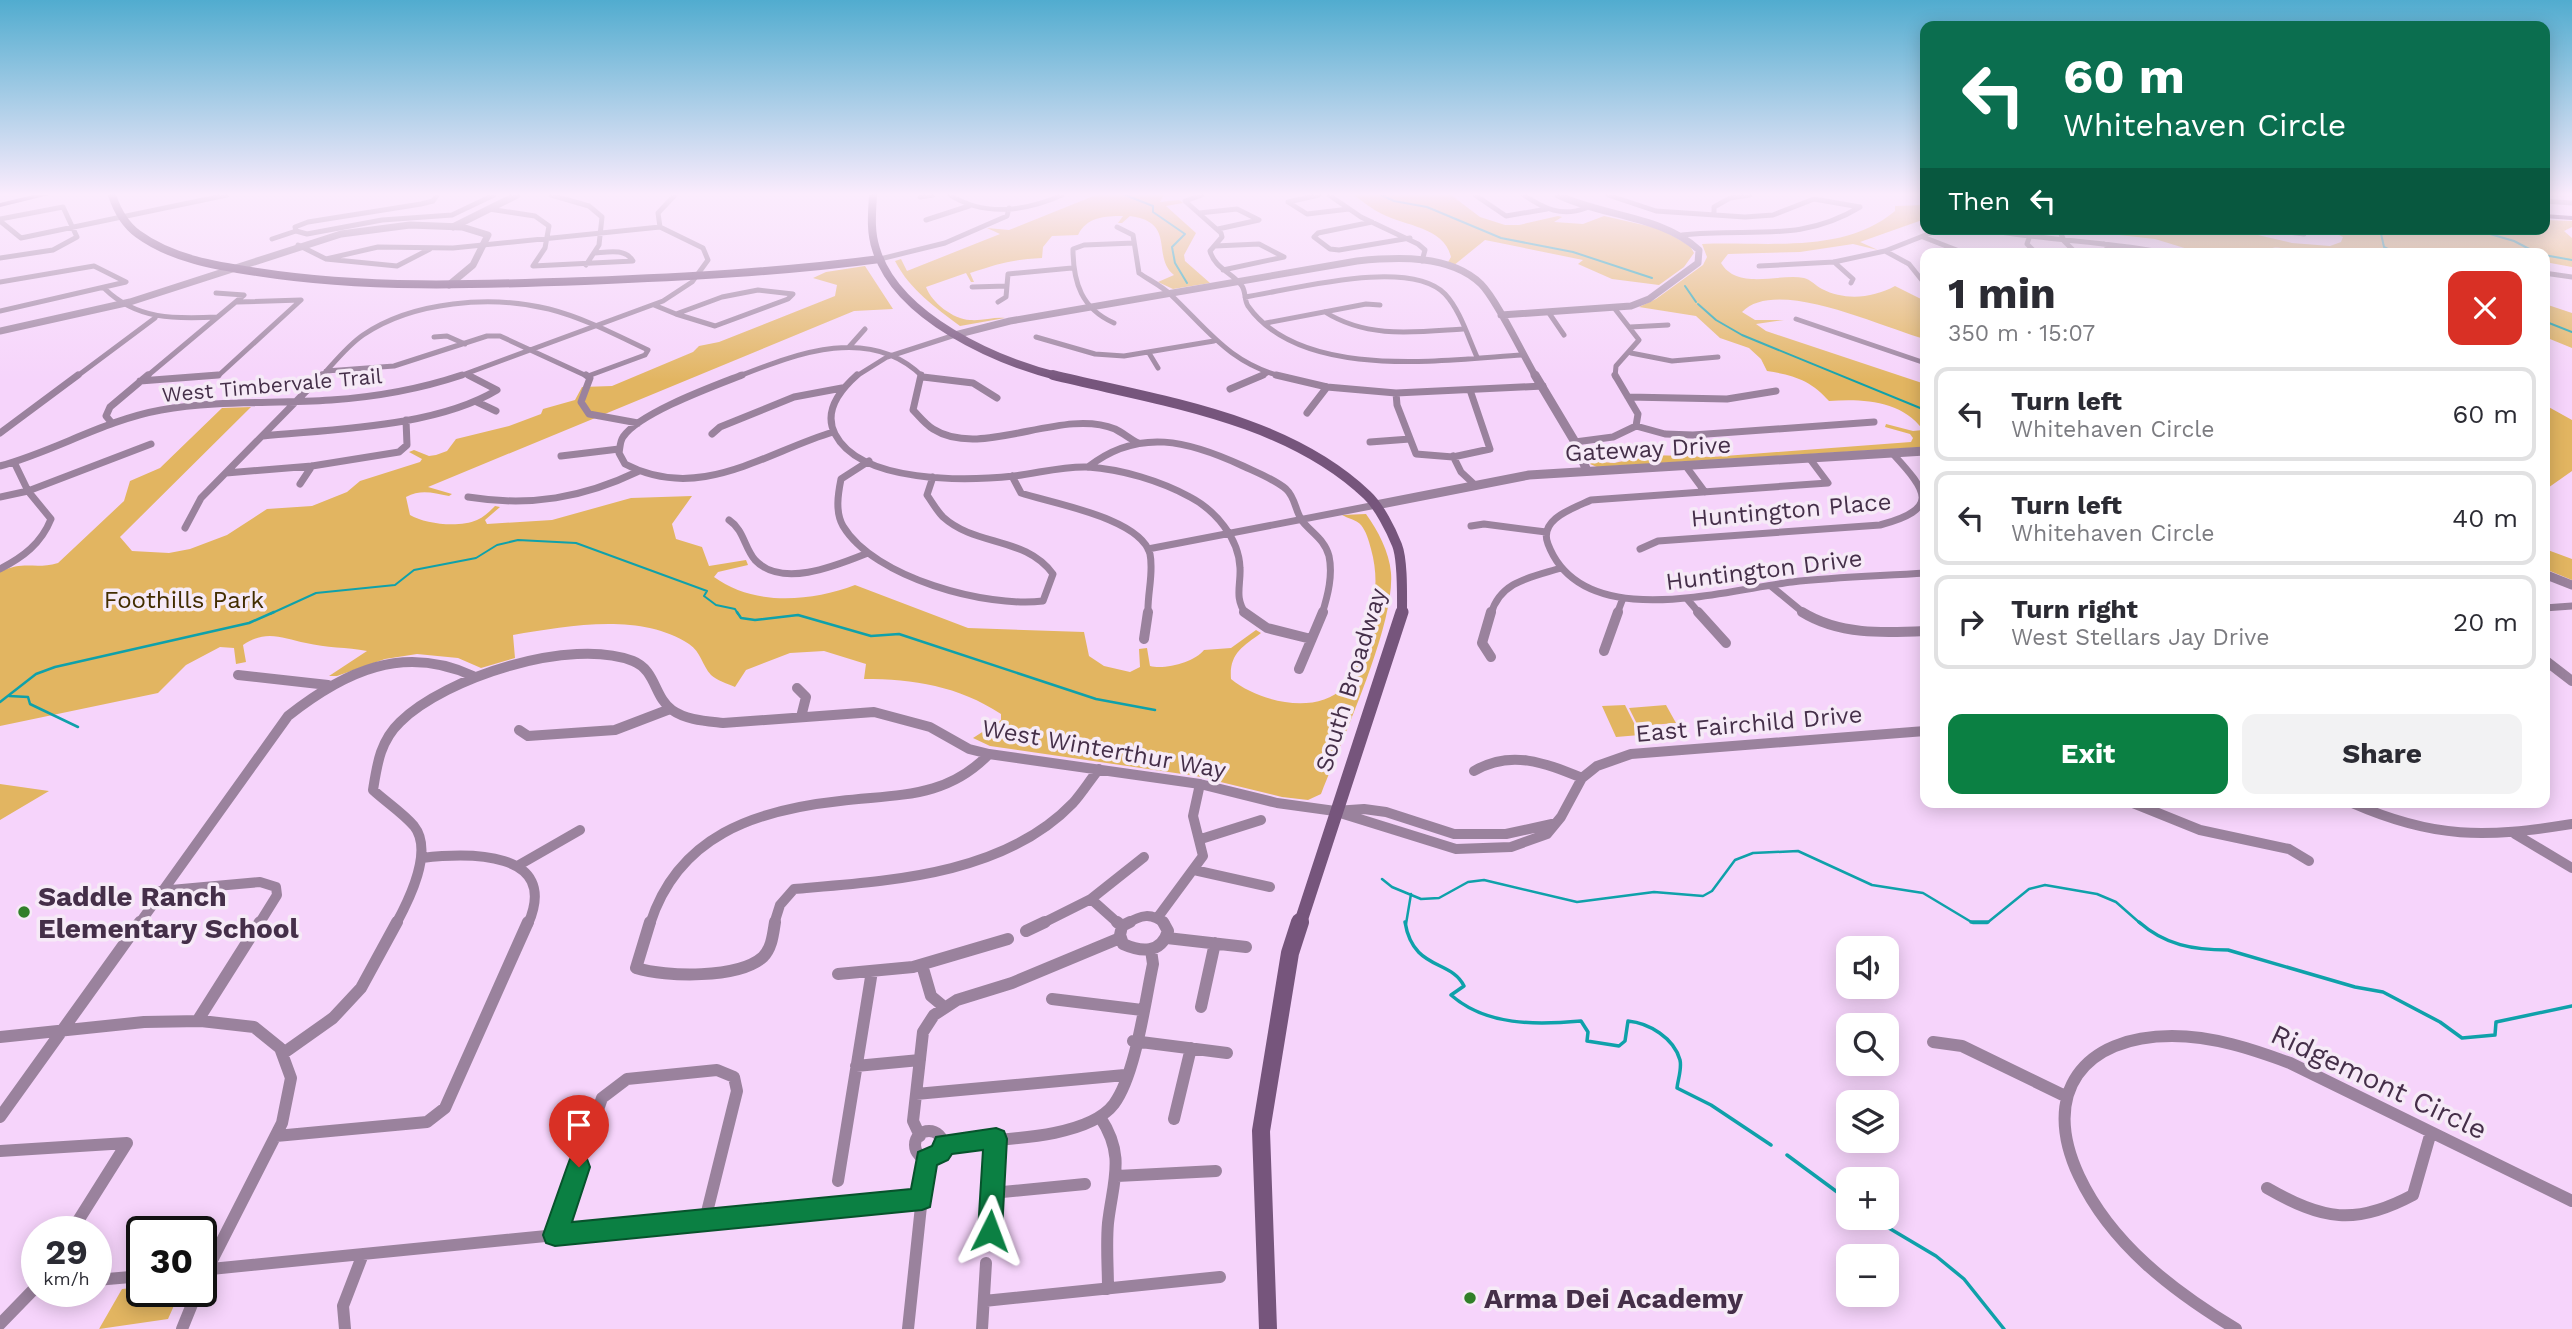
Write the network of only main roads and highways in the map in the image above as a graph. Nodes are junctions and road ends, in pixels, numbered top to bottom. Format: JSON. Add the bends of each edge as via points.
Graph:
{"nodes":[{"id":1,"x":188,"y":257,"type":"edge"},
{"id":2,"x":879,"y":257,"type":"edge"},
{"id":3,"x":880,"y":260,"type":"junction"},
{"id":4,"x":1268,"y":1329,"type":"edge"}],
"edges":[{"from":1,"to":3,"type":"main road","via":[[231,268],[329,281],[449,285],[787,271]]},
{"from":2,"to":3,"type":"main road","name":"South Broadway"},
{"from":3,"to":4,"type":"main road","name":"South Broadway","via":[[899,288],[955,335],[982,350],[1024,366],[1269,433],[1331,466],[1376,505],[1396,540],[1405,588],[1402,612],[1290,953],[1264,1098],[1261,1171]]}]}
